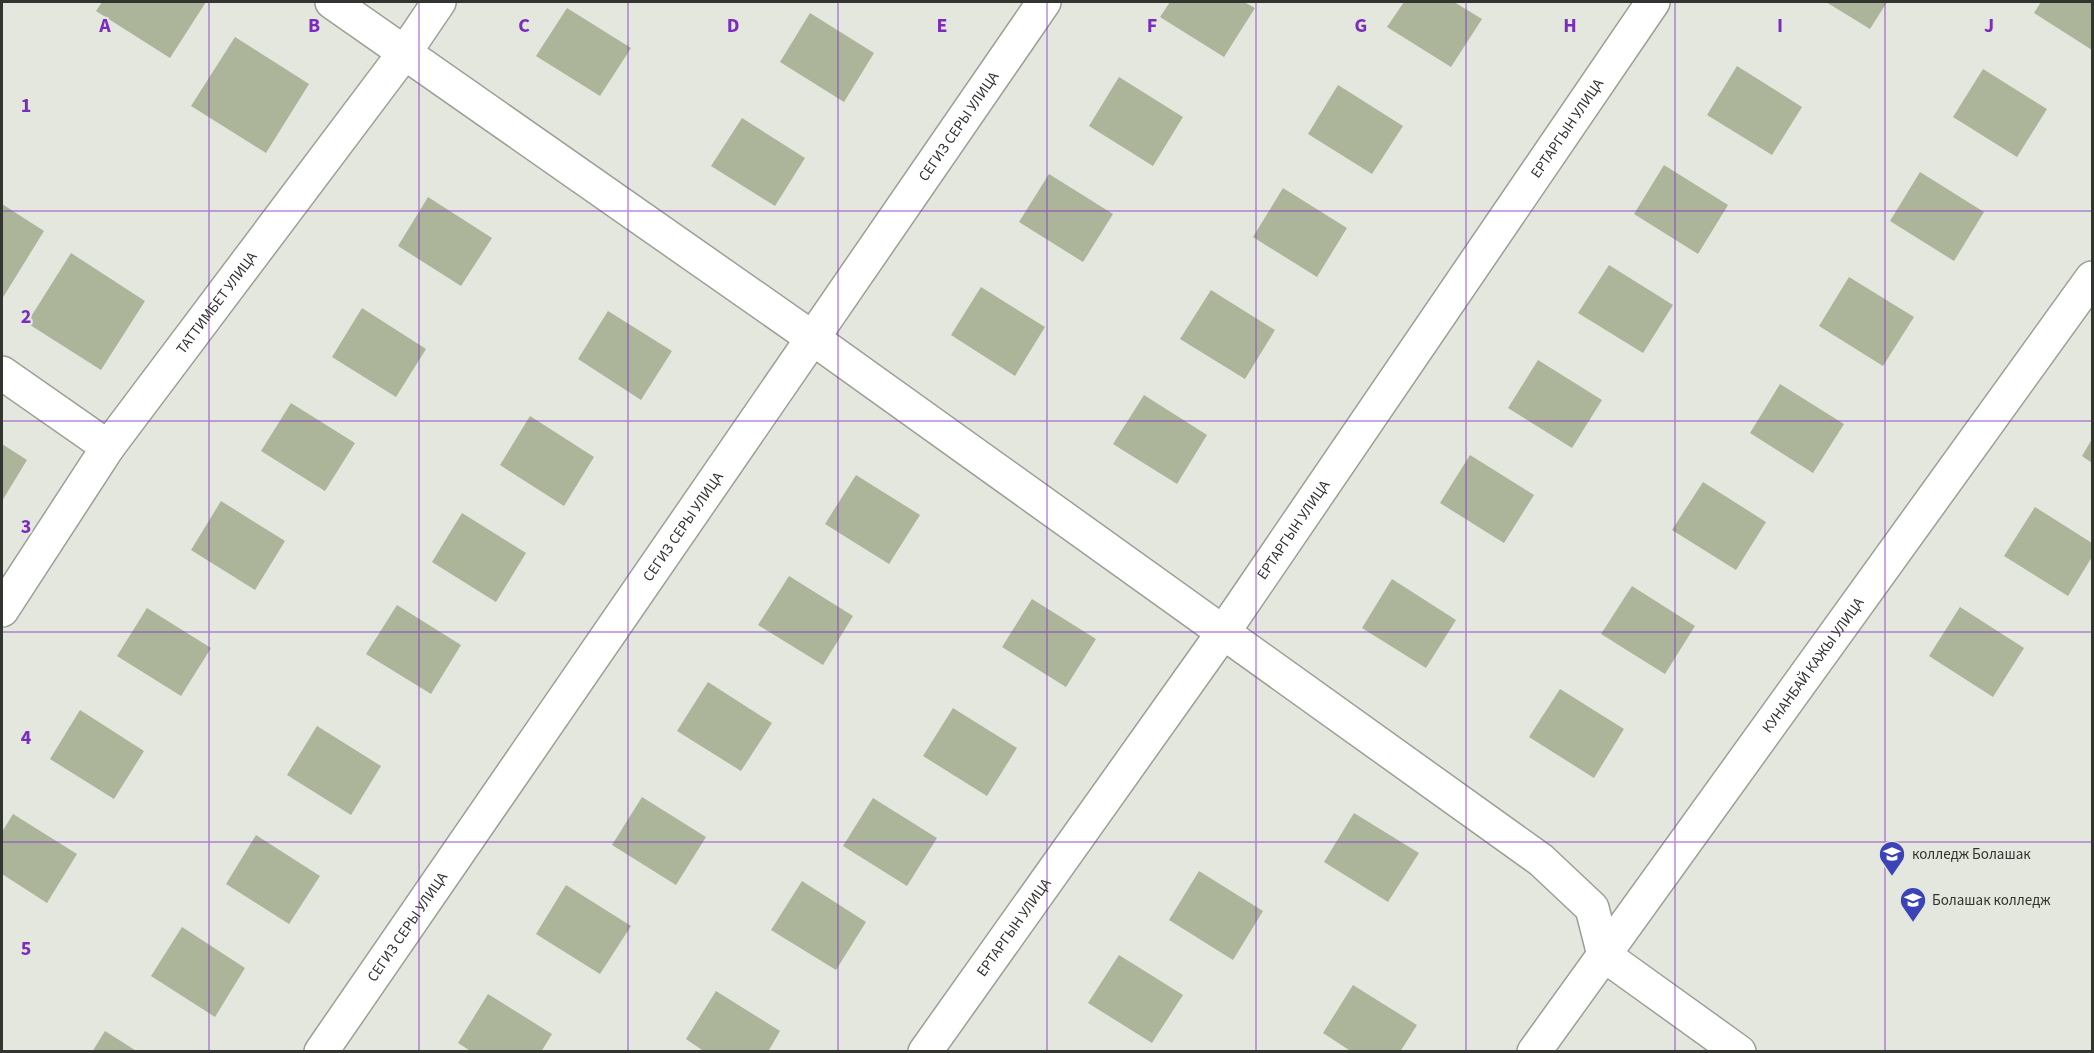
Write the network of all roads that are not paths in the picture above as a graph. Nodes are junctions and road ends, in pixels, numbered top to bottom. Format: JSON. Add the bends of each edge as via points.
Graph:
{"nodes":[{"id":1,"x":332,"y":2,"type":"edge"},
{"id":2,"x":439,"y":2,"type":"edge"},
{"id":3,"x":1044,"y":2,"type":"edge"},
{"id":4,"x":1653,"y":2,"type":"edge"},
{"id":5,"x":405,"y":52,"type":"junction"},
{"id":6,"x":2092,"y":278,"type":"edge"},
{"id":7,"x":811,"y":337,"type":"junction"},
{"id":8,"x":2,"y":373,"type":"edge"},
{"id":9,"x":108,"y":447,"type":"junction"},
{"id":10,"x":2,"y":610,"type":"edge"},
{"id":11,"x":1222,"y":634,"type":"junction"},
{"id":12,"x":1604,"y":955,"type":"junction"},
{"id":13,"x":321,"y":1052,"type":"edge"},
{"id":14,"x":925,"y":1052,"type":"edge"},
{"id":15,"x":1534,"y":1052,"type":"edge"},
{"id":16,"x":1739,"y":1052,"type":"edge"}],
"edges":[{"from":1,"to":5,"type":"street"},
{"from":2,"to":5,"type":"street","name":"ТАТТИМБЕТ УЛИЦА"},
{"from":3,"to":7,"type":"street","name":"СЕГИЗ СЕРЫ УЛИЦА"},
{"from":4,"to":11,"type":"street","name":"ЕРТАРГЫН УЛИЦА"},
{"from":5,"to":7,"type":"street"},
{"from":5,"to":9,"type":"street","name":"ТАТТИМБЕТ УЛИЦА"},
{"from":6,"to":12,"type":"street","name":"КУНАНБАЙ КАЖЫ УЛИЦА"},
{"from":7,"to":11,"type":"street"},
{"from":7,"to":13,"type":"street","name":"СЕГИЗ СЕРЫ УЛИЦА"},
{"from":8,"to":9,"type":"street"},
{"from":9,"to":10,"type":"street","name":"ТАТТИМБЕТ УЛИЦА"},
{"from":11,"to":12,"type":"street","via":[[1541,861],[1592,908]]},
{"from":11,"to":14,"type":"street","name":"ЕРТАРГЫН УЛИЦА"},
{"from":12,"to":15,"type":"street","name":"КУНАНБАЙ КАЖЫ УЛИЦА"},
{"from":12,"to":16,"type":"street"}]}
